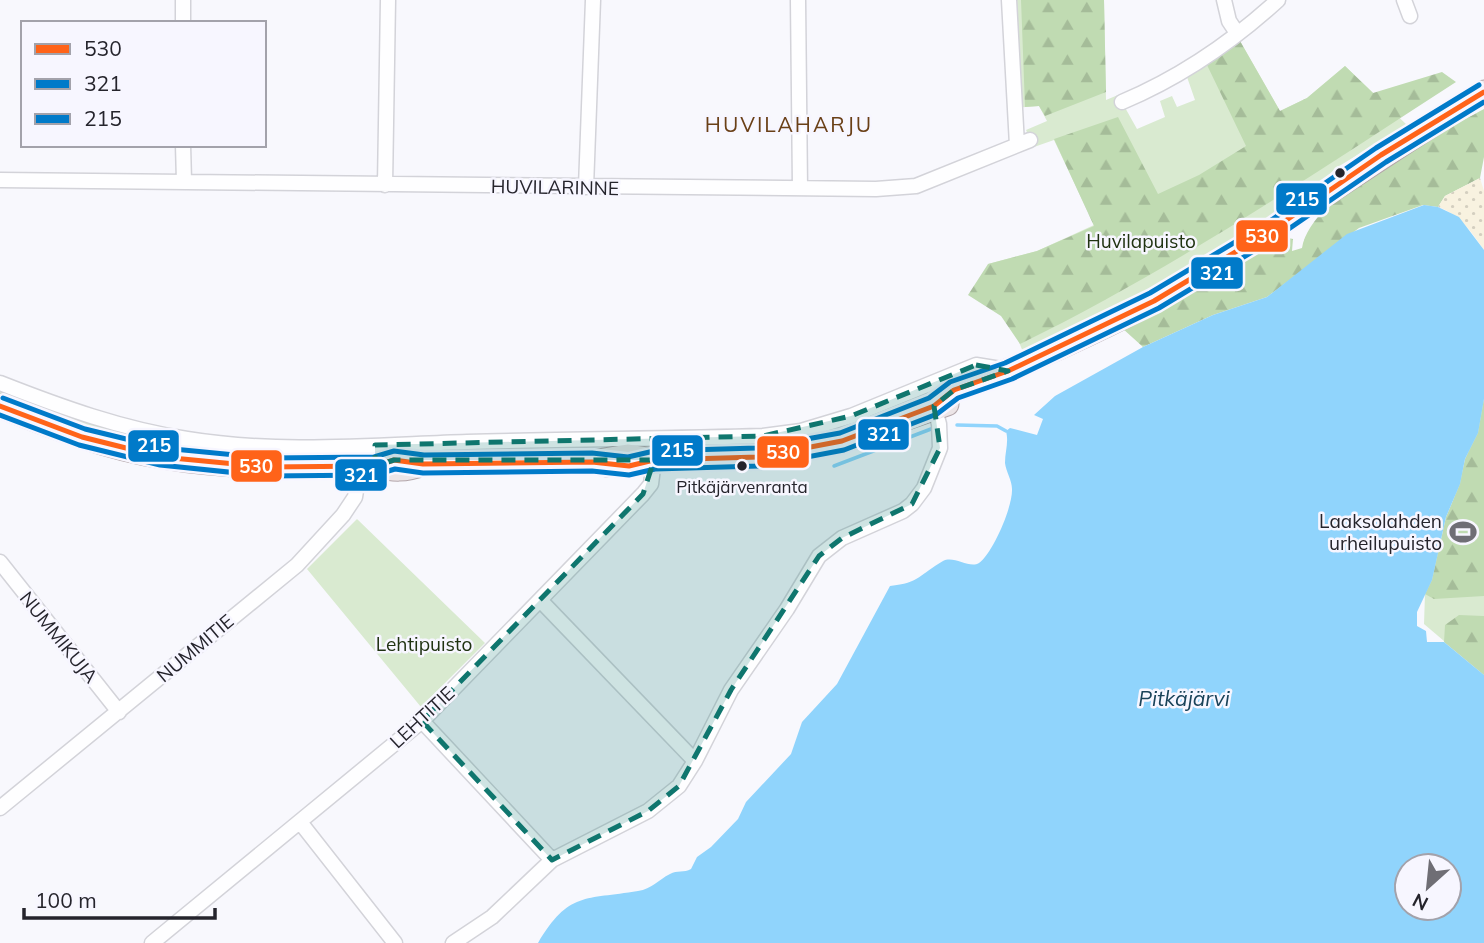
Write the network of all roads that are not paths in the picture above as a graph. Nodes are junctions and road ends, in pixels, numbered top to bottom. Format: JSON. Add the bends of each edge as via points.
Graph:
{"nodes":[{"id":1,"x":183,"y":0,"type":"edge"},
{"id":2,"x":388,"y":0,"type":"edge"},
{"id":3,"x":593,"y":0,"type":"edge"},
{"id":4,"x":798,"y":0,"type":"edge"},
{"id":5,"x":1009,"y":0,"type":"edge"},
{"id":6,"x":1224,"y":0,"type":"edge"},
{"id":7,"x":1278,"y":0,"type":"edge"},
{"id":8,"x":1404,"y":0,"type":"edge"},
{"id":9,"x":1410,"y":16,"type":"dead end"},
{"id":10,"x":183,"y":21,"type":"edge"},
{"id":11,"x":1237,"y":33,"type":"junction"},
{"id":12,"x":1484,"y":92,"type":"edge"},
{"id":13,"x":1122,"y":103,"type":"dead end"},
{"id":14,"x":183,"y":147,"type":"edge"},
{"id":15,"x":0,"y":180,"type":"edge"},
{"id":16,"x":184,"y":181,"type":"junction"},
{"id":17,"x":385,"y":185,"type":"junction"},
{"id":18,"x":586,"y":187,"type":"junction"},
{"id":19,"x":800,"y":188,"type":"junction"},
{"id":20,"x":1008,"y":371,"type":"junction"},
{"id":21,"x":0,"y":383,"type":"edge"},
{"id":22,"x":0,"y":406,"type":"edge"},
{"id":23,"x":934,"y":406,"type":"junction"},
{"id":24,"x":370,"y":459,"type":"junction"},
{"id":25,"x":654,"y":460,"type":"junction"},
{"id":26,"x":0,"y":562,"type":"edge"},
{"id":27,"x":541,"y":601,"type":"junction"},
{"id":28,"x":119,"y":712,"type":"junction"},
{"id":29,"x":422,"y":721,"type":"junction"},
{"id":30,"x":695,"y":761,"type":"junction"},
{"id":31,"x":0,"y":808,"type":"edge"},
{"id":32,"x":300,"y":822,"type":"junction"},
{"id":33,"x":552,"y":860,"type":"junction"},
{"id":34,"x":161,"y":941,"type":"edge"},
{"id":35,"x":395,"y":943,"type":"edge"},
{"id":36,"x":453,"y":943,"type":"edge"}],
"edges":[{"from":1,"to":10,"type":"street"},
{"from":2,"to":17,"type":"street"},
{"from":3,"to":18,"type":"street"},
{"from":4,"to":19,"type":"street"},
{"from":5,"to":19,"type":"street","name":"HUVILARINNE","via":[[1024,143],[916,186]]},
{"from":6,"to":11,"type":"street"},
{"from":7,"to":11,"type":"street"},
{"from":8,"to":9,"type":"street"},
{"from":11,"to":13,"type":"street","via":[[1158,87]]},
{"from":12,"to":20,"type":"main road","via":[[1164,295]]},
{"from":14,"to":16,"type":"street"},
{"from":15,"to":16,"type":"street","name":"HUVILARINNE"},
{"from":16,"to":17,"type":"street","name":"HUVILARINNE"},
{"from":17,"to":18,"type":"street","name":"HUVILARINNE"},
{"from":18,"to":19,"type":"street","name":"HUVILARINNE"},
{"from":20,"to":23,"type":"main road","via":[[980,382],[965,396]]},
{"from":20,"to":24,"type":"street","via":[[976,365],[852,416],[801,431]]},
{"from":21,"to":24,"type":"street","via":[[136,430]]},
{"from":22,"to":24,"type":"main road","via":[[82,437],[162,457],[255,466]]},
{"from":23,"to":25,"type":"main road","via":[[842,441],[801,451]]},
{"from":23,"to":30,"type":"street","via":[[940,448],[924,488],[903,511],[842,538],[818,556],[731,690]]},
{"from":24,"to":25,"type":"main road","via":[[408,470],[423,464],[592,462],[628,456]]},
{"from":24,"to":28,"type":"street","name":"NUMMITIE","via":[[343,515],[297,565]]},
{"from":25,"to":27,"type":"street","name":"LEHTITIE","via":[[651,484],[643,494]]},
{"from":26,"to":28,"type":"street","name":"NUMMIKUJA"},
{"from":27,"to":29,"type":"street","name":"LEHTITIE"},
{"from":27,"to":30,"type":"street"},
{"from":28,"to":31,"type":"street","name":"NUMMITIE"},
{"from":29,"to":32,"type":"street","name":"LEHTITIE"},
{"from":29,"to":33,"type":"street"},
{"from":30,"to":33,"type":"street","via":[[678,786],[648,811]]},
{"from":32,"to":34,"type":"street","name":"LEHTITIE"},
{"from":32,"to":35,"type":"street"},
{"from":33,"to":36,"type":"street","via":[[492,917]]}]}
